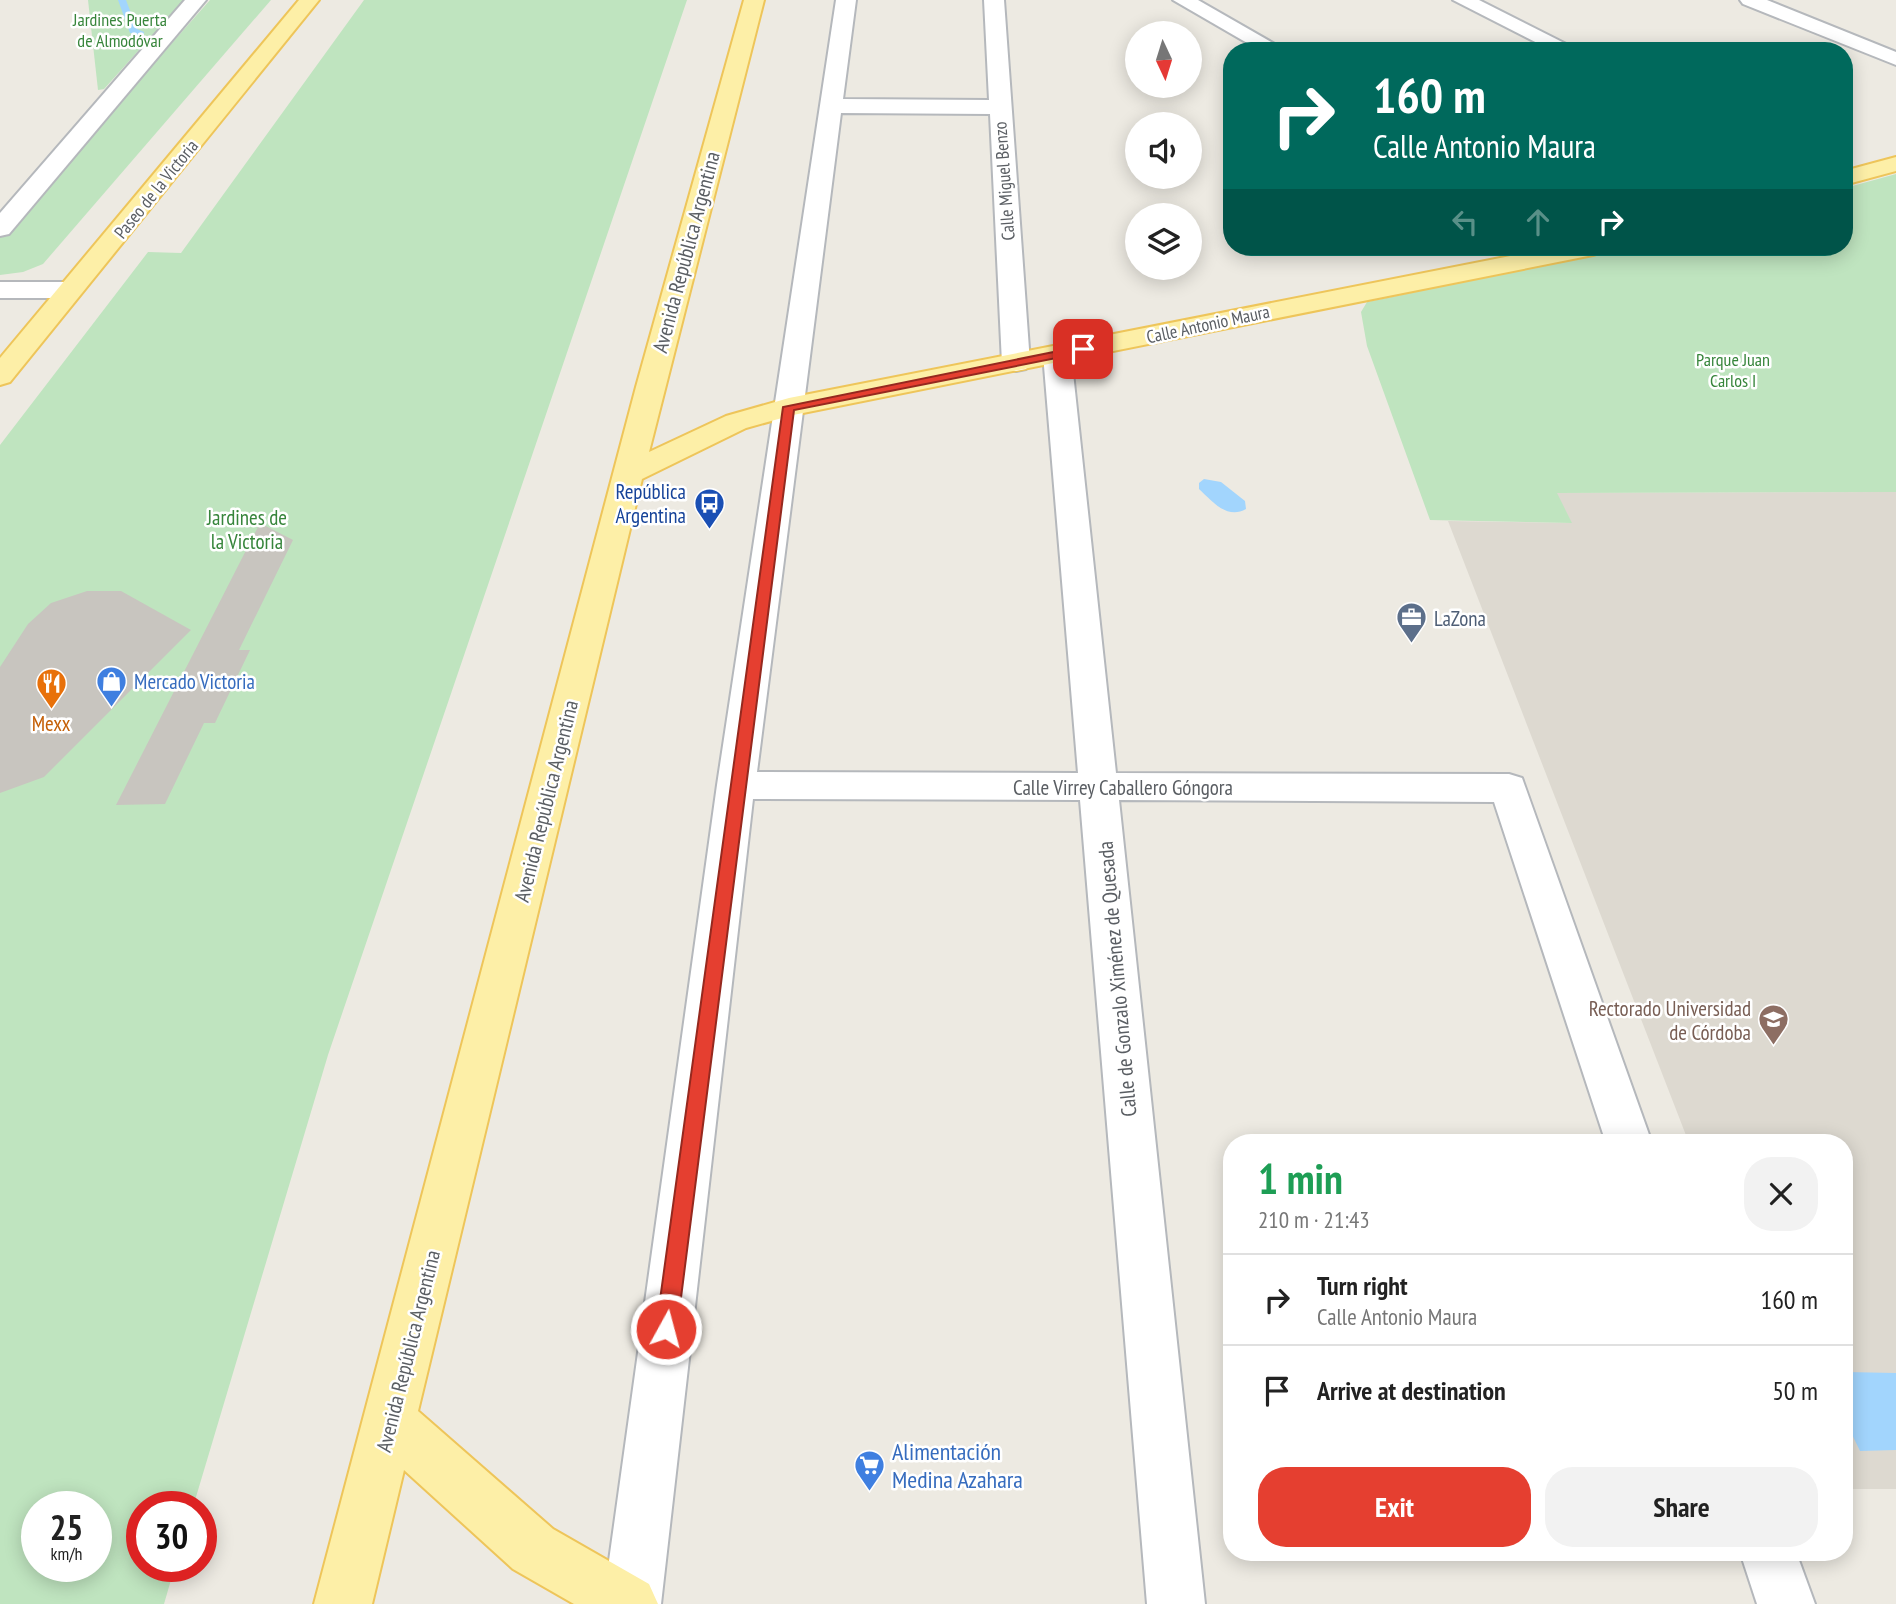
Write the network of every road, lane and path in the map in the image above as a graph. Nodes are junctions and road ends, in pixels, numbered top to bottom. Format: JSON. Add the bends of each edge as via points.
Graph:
{"nodes":[{"id":1,"x":196,"y":0,"type":"edge"},
{"id":2,"x":309,"y":0,"type":"edge"},
{"id":3,"x":754,"y":0,"type":"edge"},
{"id":4,"x":846,"y":0,"type":"edge"},
{"id":5,"x":994,"y":0,"type":"edge"},
{"id":6,"x":1183,"y":0,"type":"edge"},
{"id":7,"x":1463,"y":0,"type":"edge"},
{"id":8,"x":1750,"y":0,"type":"edge"},
{"id":9,"x":1260,"y":42,"type":"edge"},
{"id":10,"x":1551,"y":42,"type":"edge"},
{"id":11,"x":1896,"y":59,"type":"edge"},
{"id":12,"x":830,"y":106,"type":"junction"},
{"id":13,"x":999,"y":107,"type":"junction"},
{"id":14,"x":1896,"y":164,"type":"edge"},
{"id":15,"x":1853,"y":176,"type":"edge"},
{"id":16,"x":0,"y":229,"type":"edge"},
{"id":17,"x":1548,"y":256,"type":"edge"},
{"id":18,"x":0,"y":290,"type":"edge"},
{"id":19,"x":68,"y":290,"type":"junction"},
{"id":20,"x":1057,"y":354,"type":"junction"},
{"id":21,"x":1016,"y":363,"type":"junction"},
{"id":22,"x":0,"y":376,"type":"edge"},
{"id":23,"x":789,"y":407,"type":"junction"},
{"id":24,"x":628,"y":474,"type":"junction"},
{"id":25,"x":736,"y":785,"type":"junction"},
{"id":26,"x":1099,"y":787,"type":"junction"},
{"id":27,"x":1626,"y":1134,"type":"edge"},
{"id":28,"x":390,"y":1422,"type":"junction"},
{"id":29,"x":1771,"y":1561,"type":"edge"},
{"id":30,"x":343,"y":1604,"type":"edge"},
{"id":31,"x":631,"y":1604,"type":"edge"},
{"id":32,"x":1176,"y":1604,"type":"edge"},
{"id":33,"x":1786,"y":1604,"type":"edge"}],
"edges":[{"from":1,"to":16,"type":"street"},
{"from":2,"to":19,"type":"main road","name":"Paseo de la Victoria","via":[[100,257]]},
{"from":3,"to":24,"type":"main road","name":"Avenida República Argentina"},
{"from":4,"to":12,"type":"street"},
{"from":5,"to":13,"type":"street","name":"Calle Miguel Benzo"},
{"from":6,"to":9,"type":"street"},
{"from":7,"to":10,"type":"street"},
{"from":8,"to":11,"type":"street"},
{"from":12,"to":13,"type":"street"},
{"from":12,"to":23,"type":"street"},
{"from":13,"to":21,"type":"street","name":"Calle Miguel Benzo"},
{"from":14,"to":15,"type":"main road"},
{"from":17,"to":20,"type":"main road","name":"Calle Antonio Maura"},
{"from":18,"to":19,"type":"street"},
{"from":19,"to":22,"type":"main road","name":"Paseo de la Victoria"},
{"from":20,"to":21,"type":"main road","name":"Calle Antonio Maura"},
{"from":20,"to":26,"type":"street","name":"Calle de Gonzalo Ximénez de Quesada"},
{"from":21,"to":23,"type":"main road","name":"Calle Antonio Maura"},
{"from":23,"to":24,"type":"main road","name":"Calle Antonio Maura","via":[[736,422]]},
{"from":23,"to":25,"type":"street"},
{"from":24,"to":28,"type":"main road","name":"Avenida República Argentina"},
{"from":25,"to":26,"type":"street","name":"Calle Virrey Caballero Góngora"},
{"from":25,"to":31,"type":"street"},
{"from":26,"to":27,"type":"street","name":"Calle Virrey Caballero Góngora","via":[[1509,788]]},
{"from":26,"to":32,"type":"street","name":"Calle de Gonzalo Ximénez de Quesada"},
{"from":28,"to":30,"type":"main road","name":"Avenida República Argentina"},
{"from":28,"to":31,"type":"main road","via":[[533,1549]]},
{"from":29,"to":33,"type":"street"}]}
